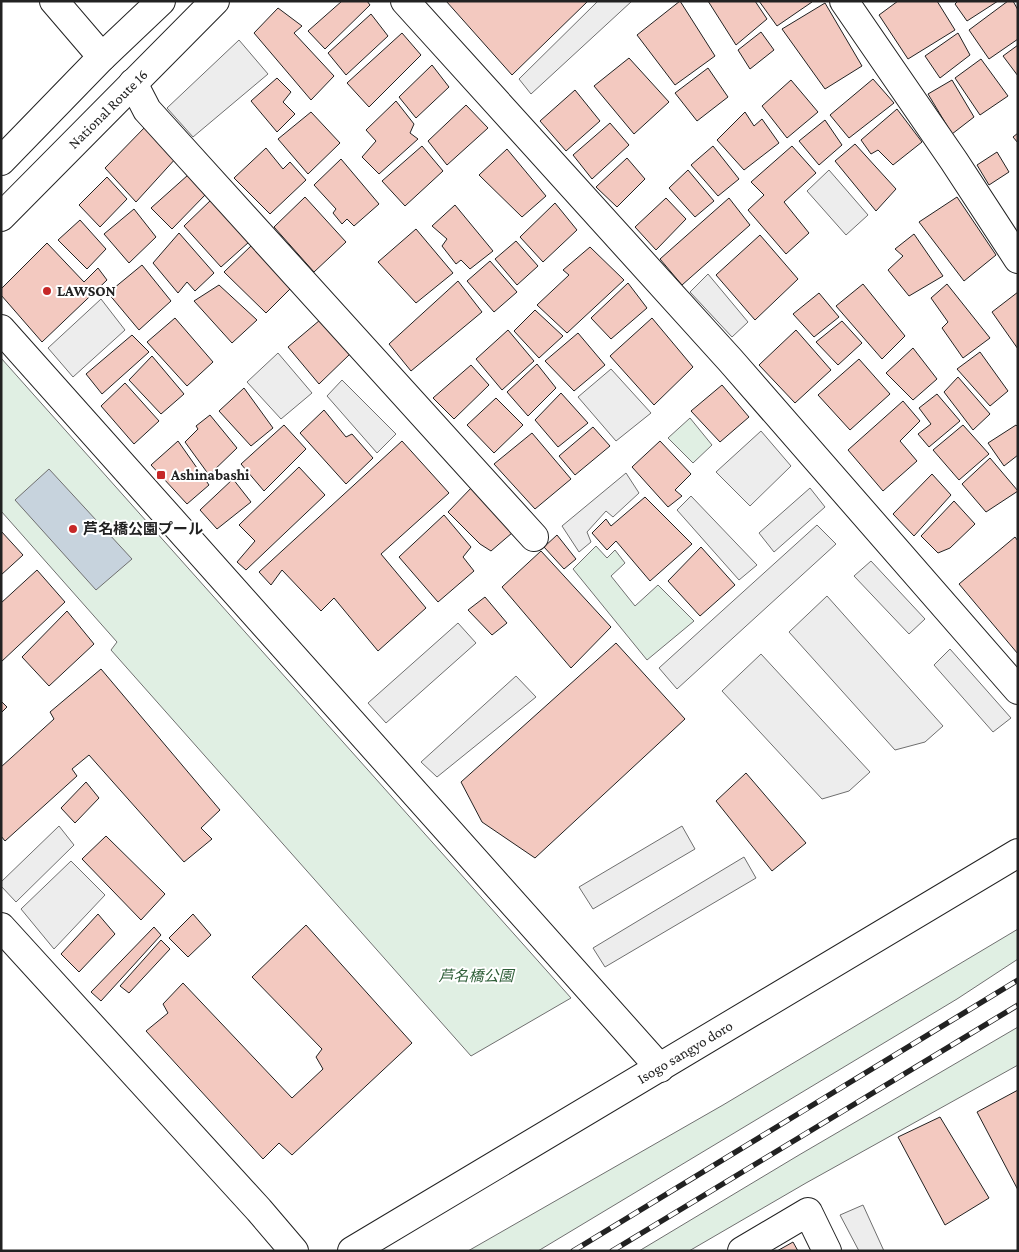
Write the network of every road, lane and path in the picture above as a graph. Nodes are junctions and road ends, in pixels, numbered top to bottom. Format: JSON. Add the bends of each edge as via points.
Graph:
{"nodes":[{"id":1,"x":54,"y":1,"type":"edge"},
{"id":2,"x":161,"y":1,"type":"edge"},
{"id":3,"x":215,"y":1,"type":"edge"},
{"id":4,"x":405,"y":1,"type":"edge"},
{"id":5,"x":844,"y":1,"type":"edge"},
{"id":6,"x":102,"y":57,"type":"junction"},
{"id":7,"x":133,"y":83,"type":"junction"},
{"id":8,"x":1,"y":161,"type":"edge"},
{"id":9,"x":1,"y":217,"type":"edge"},
{"id":10,"x":1018,"y":259,"type":"edge"},
{"id":11,"x":1,"y":329,"type":"edge"},
{"id":12,"x":534,"y":537,"type":"dead end"},
{"id":13,"x":1018,"y":690,"type":"edge"},
{"id":14,"x":1018,"y":853,"type":"edge"},
{"id":15,"x":1,"y":927,"type":"edge"},
{"id":16,"x":660,"y":1068,"type":"junction"},
{"id":17,"x":294,"y":1251,"type":"edge"},
{"id":18,"x":352,"y":1251,"type":"edge"},
{"id":19,"x":742,"y":1251,"type":"edge"},
{"id":20,"x":827,"y":1251,"type":"edge"}],
"edges":[{"from":1,"to":6,"type":"main road"},
{"from":2,"to":6,"type":"main road"},
{"from":3,"to":7,"type":"main road","name":"National Route 16"},
{"from":4,"to":13,"type":"main road","via":[[731,361]]},
{"from":5,"to":10,"type":"main road"},
{"from":6,"to":8,"type":"main road"},
{"from":7,"to":9,"type":"main road","name":"National Route 16"},
{"from":7,"to":12,"type":"main road","via":[[147,110]]},
{"from":11,"to":16,"type":"main road"},
{"from":14,"to":16,"type":"main road","name":"Isogo sangyo doro"},
{"from":15,"to":17,"type":"main road"},
{"from":16,"to":18,"type":"main road","name":"Isogo sangyo doro"},
{"from":19,"to":20,"type":"main road","via":[[808,1212]]}]}
